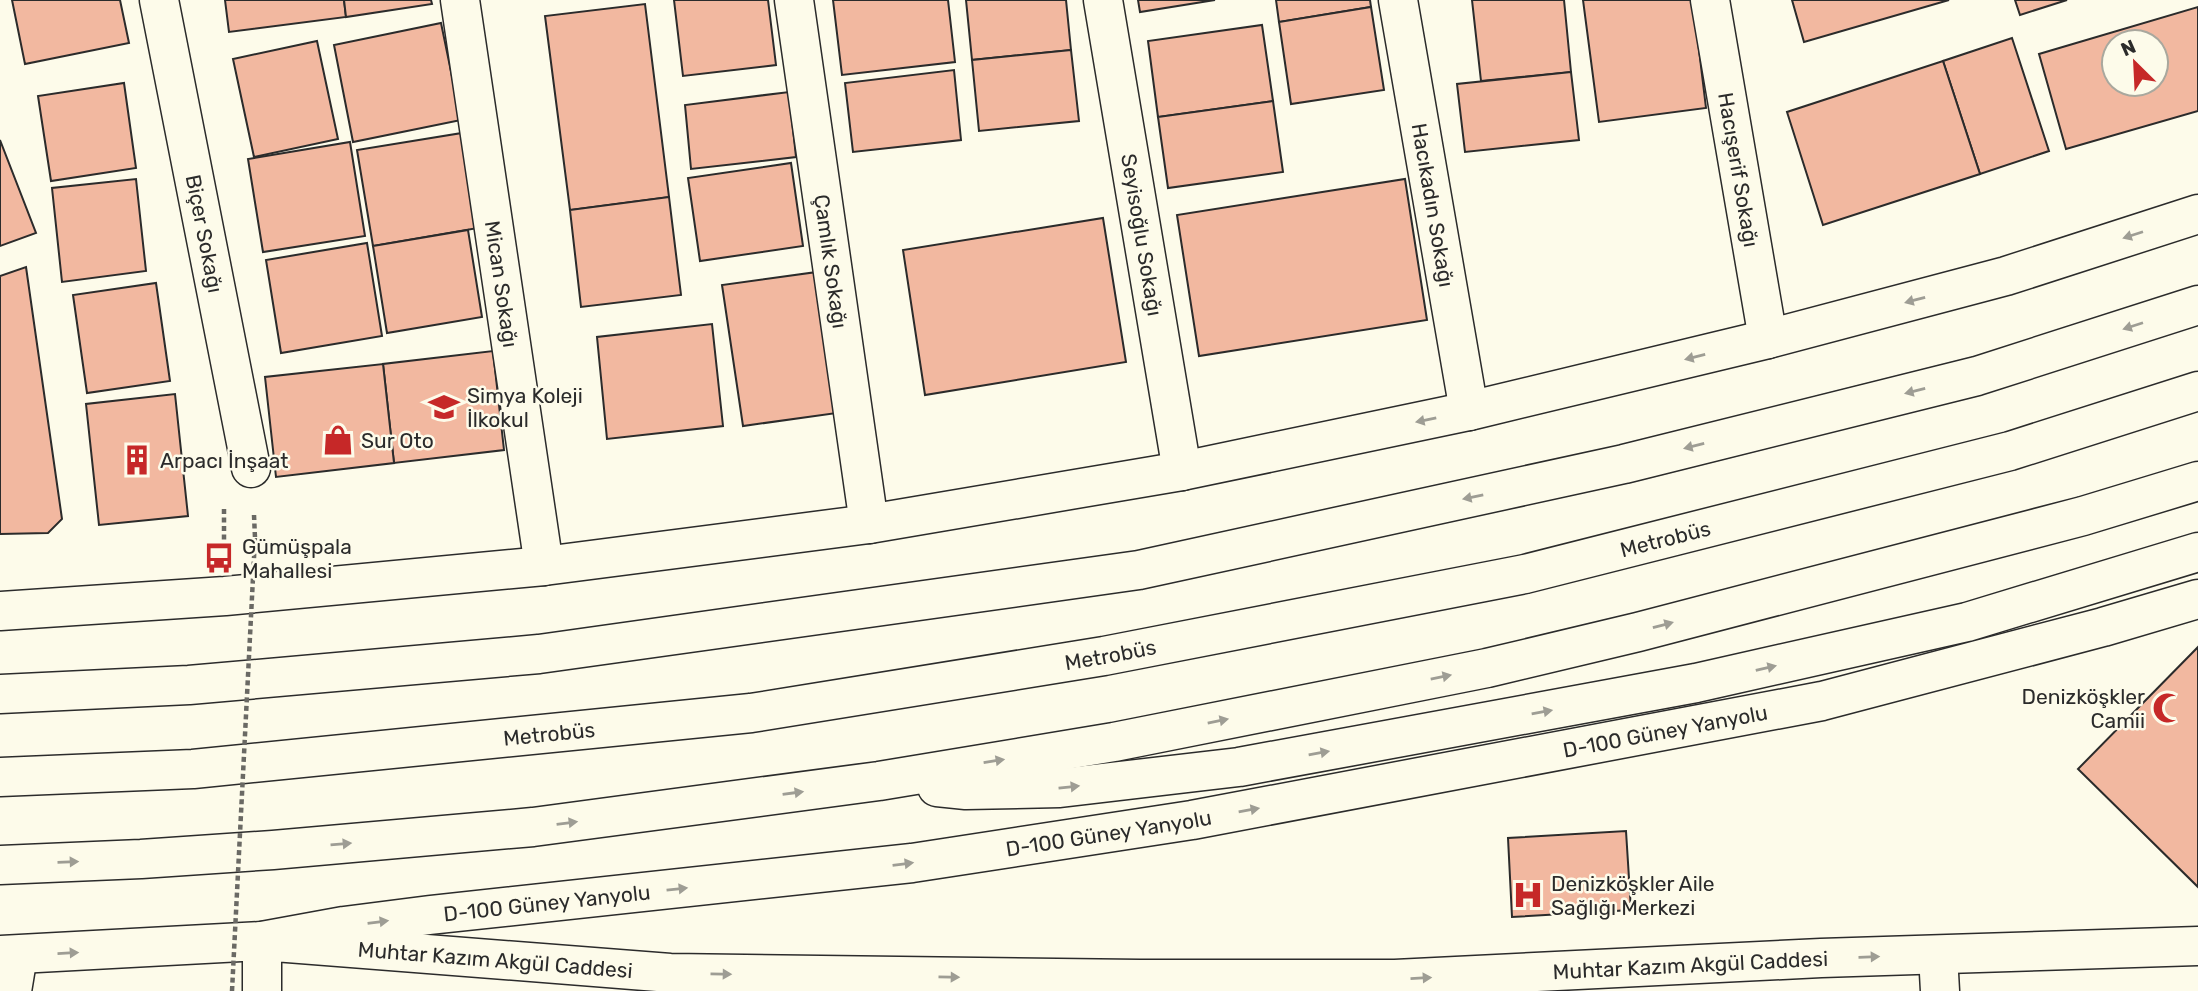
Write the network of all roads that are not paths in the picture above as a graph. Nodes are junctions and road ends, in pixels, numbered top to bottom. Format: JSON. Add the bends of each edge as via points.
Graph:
{"nodes":[{"id":1,"x":159,"y":0,"type":"edge"},
{"id":2,"x":460,"y":0,"type":"edge"},
{"id":3,"x":794,"y":0,"type":"edge"},
{"id":4,"x":1103,"y":0,"type":"edge"},
{"id":5,"x":1398,"y":0,"type":"edge"},
{"id":6,"x":1710,"y":0,"type":"edge"},
{"id":7,"x":2198,"y":214,"type":"edge"},
{"id":8,"x":2198,"y":305,"type":"edge"},
{"id":9,"x":1768,"y":339,"type":"junction"},
{"id":10,"x":2198,"y":391,"type":"edge"},
{"id":11,"x":1469,"y":411,"type":"junction"},
{"id":12,"x":251,"y":468,"type":"road end"},
{"id":13,"x":1181,"y":471,"type":"junction"},
{"id":14,"x":2198,"y":481,"type":"edge"},
{"id":15,"x":869,"y":524,"type":"junction"},
{"id":16,"x":2198,"y":552,"type":"edge"},
{"id":17,"x":544,"y":566,"type":"junction"},
{"id":18,"x":2198,"y":599,"type":"edge"},
{"id":19,"x":0,"y":611,"type":"edge"},
{"id":20,"x":0,"y":694,"type":"edge"},
{"id":21,"x":0,"y":777,"type":"edge"},
{"id":22,"x":879,"y":781,"type":"junction"},
{"id":23,"x":0,"y":864,"type":"edge"},
{"id":24,"x":262,"y":941,"type":"junction"},
{"id":25,"x":2198,"y":947,"type":"edge"},
{"id":26,"x":10,"y":967,"type":"edge"},
{"id":27,"x":1939,"y":973,"type":"edge"},
{"id":28,"x":670,"y":982,"type":"edge"},
{"id":29,"x":262,"y":991,"type":"edge"}],
"edges":[{"from":1,"to":12,"type":"main road","name":"Biçer Sokağı"},
{"from":2,"to":17,"type":"main road","name":"Mican Sokağı"},
{"from":3,"to":15,"type":"main road","name":"Çamlık Sokağı"},
{"from":4,"to":13,"type":"main road","name":"Seyisoğlu Sokağı"},
{"from":5,"to":11,"type":"main road","name":"Hacıkadın Sokağı"},
{"from":6,"to":9,"type":"main road","name":"Hacışerif Sokağı"},
{"from":7,"to":9,"type":"main road","one_way":true,"via":[[2006,276]]},
{"from":8,"to":20,"type":"main road","one_way":true,"via":[[1978,376],[1624,464],[1139,570],[539,654],[189,685]]},
{"from":9,"to":11,"type":"main road","one_way":true},
{"from":10,"to":21,"type":"main road","name":"Metrobüs","via":[[2010,451],[1525,574],[1104,656],[751,713],[193,769]]},
{"from":11,"to":13,"type":"main road","one_way":true},
{"from":13,"to":15,"type":"main road"},
{"from":22,"to":14,"type":"main road","one_way":true,"via":[[1114,742],[1487,668],[2083,516]]},
{"from":15,"to":17,"type":"main road"},
{"from":22,"to":16,"type":"main road","one_way":true,"via":[[966,790],[1060,788],[1239,767],[1696,683],[1967,622]]},
{"from":17,"to":19,"type":"main road","via":[[225,596]]},
{"from":24,"to":18,"type":"main road","name":"D-100 Güney Yanyolu","one_way":true,"via":[[418,916],[912,863],[1192,820],[1822,701]]},
{"from":23,"to":22,"type":"main road","one_way":true,"via":[[273,850],[533,827]]},
{"from":26,"to":24,"type":"main road","name":"D-100 Güney Yanyolu","one_way":true},
{"from":24,"to":28,"type":"main road","name":"Muhtar Kazım Akgül Caddesi"},
{"from":24,"to":29,"type":"main road"},
{"from":25,"to":27,"type":"main road","name":"Muhtar Kazım Akgül Caddesi"},
{"from":28,"to":27,"type":"main road","name":"Muhtar Kazım Akgül Caddesi","one_way":true,"via":[[1395,979],[1793,959]]}]}
